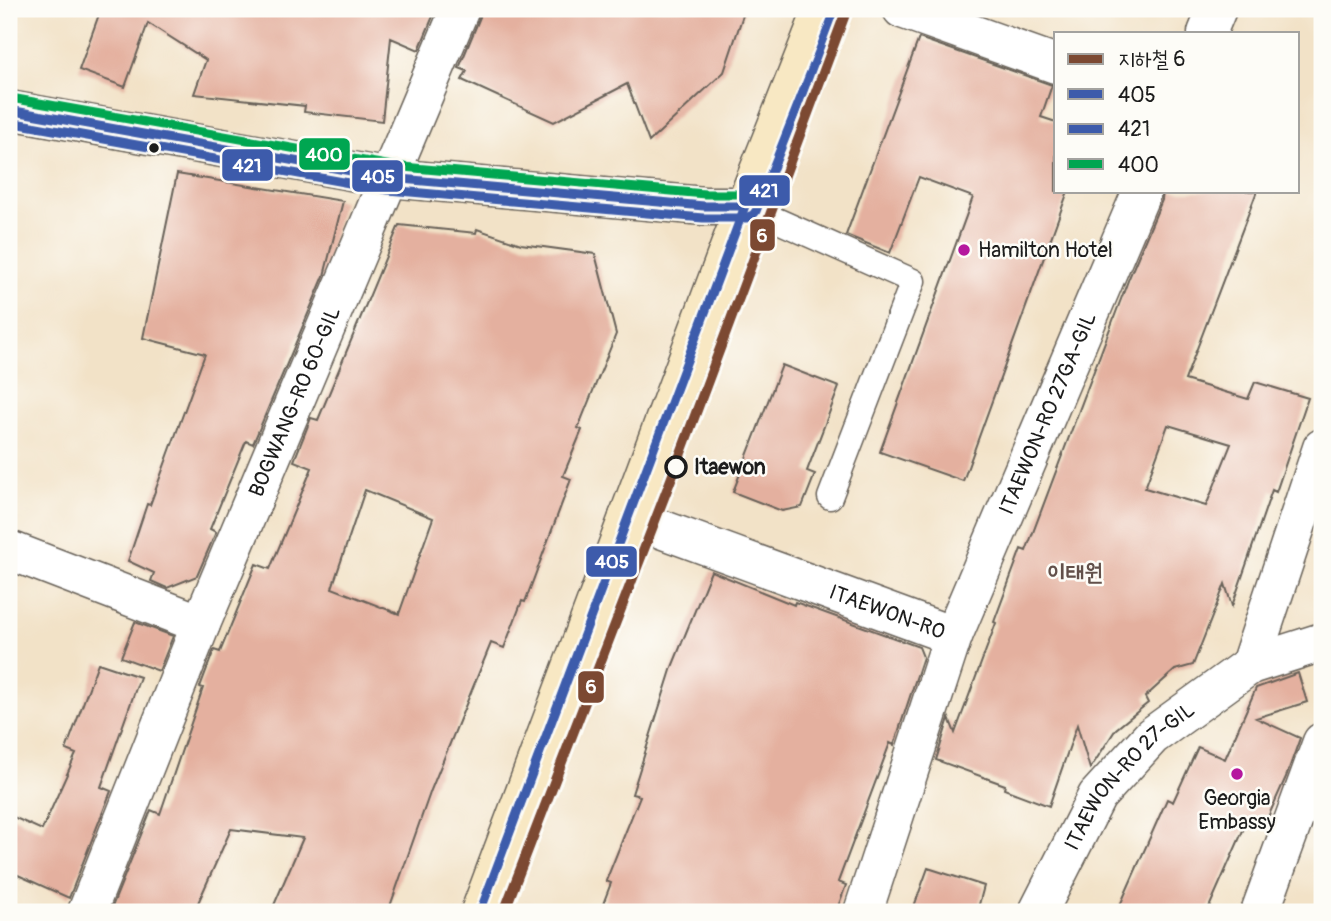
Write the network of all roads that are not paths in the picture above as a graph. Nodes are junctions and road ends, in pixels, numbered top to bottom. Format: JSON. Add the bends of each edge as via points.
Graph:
{"nodes":[{"id":1,"x":460,"y":9,"type":"edge"},
{"id":2,"x":823,"y":9,"type":"edge"},
{"id":3,"x":902,"y":9,"type":"edge"},
{"id":4,"x":1217,"y":9,"type":"edge"},
{"id":5,"x":1207,"y":32,"type":"edge"},
{"id":6,"x":1054,"y":63,"type":"edge"},
{"id":7,"x":9,"y":110,"type":"edge"},
{"id":8,"x":390,"y":178,"type":"junction"},
{"id":9,"x":1142,"y":192,"type":"edge"},
{"id":10,"x":745,"y":206,"type":"junction"},
{"id":11,"x":1322,"y":448,"type":"edge"},
{"id":12,"x":830,"y":497,"type":"dead end"},
{"id":13,"x":628,"y":517,"type":"junction"},
{"id":14,"x":9,"y":550,"type":"edge"},
{"id":15,"x":201,"y":624,"type":"junction"},
{"id":16,"x":953,"y":636,"type":"junction"},
{"id":17,"x":1322,"y":642,"type":"edge"},
{"id":18,"x":1250,"y":665,"type":"junction"},
{"id":19,"x":1322,"y":742,"type":"edge"},
{"id":20,"x":88,"y":912,"type":"edge"},
{"id":21,"x":480,"y":912,"type":"edge"},
{"id":22,"x":863,"y":912,"type":"edge"},
{"id":23,"x":1038,"y":912,"type":"edge"},
{"id":24,"x":1260,"y":912,"type":"edge"}],
"edges":[{"from":1,"to":8,"type":"street","name":"BOGWANG-RO 60-GIL"},
{"from":2,"to":10,"type":"main road"},
{"from":3,"to":6,"type":"street"},
{"from":4,"to":5,"type":"street"},
{"from":7,"to":8,"type":"main road"},
{"from":8,"to":10,"type":"main road"},
{"from":8,"to":15,"type":"street","name":"BOGWANG-RO 60-GIL"},
{"from":9,"to":16,"type":"street","name":"ITAEWON-RO 27GA-GIL"},
{"from":10,"to":12,"type":"lane","via":[[914,281]]},
{"from":10,"to":13,"type":"main road"},
{"from":11,"to":18,"type":"street"},
{"from":13,"to":16,"type":"street","name":"ITAEWON-RO"},
{"from":13,"to":21,"type":"main road"},
{"from":14,"to":15,"type":"street"},
{"from":15,"to":20,"type":"street","name":"BOGWANG-RO 60-GIL"},
{"from":16,"to":22,"type":"street","name":"ITAEWON-RO"},
{"from":17,"to":18,"type":"street","name":"ITAEWON-RO 27-GIL"},
{"from":18,"to":23,"type":"street","name":"ITAEWON-RO 27-GIL","via":[[1152,736],[1097,796]]},
{"from":19,"to":24,"type":"street"}]}
